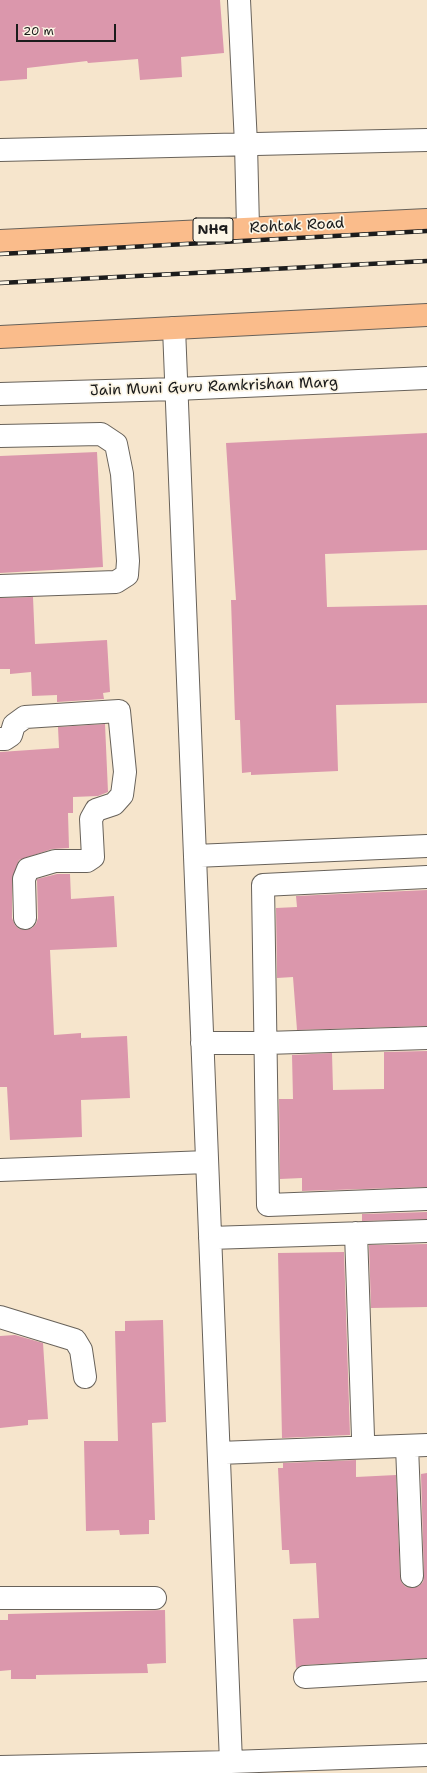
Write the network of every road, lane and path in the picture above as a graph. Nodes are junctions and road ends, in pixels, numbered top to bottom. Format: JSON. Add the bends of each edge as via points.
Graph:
{"nodes":[{"id":1,"x":239,"y":0,"type":"edge"},
{"id":2,"x":427,"y":140,"type":"edge"},
{"id":3,"x":246,"y":144,"type":"junction"},
{"id":4,"x":0,"y":150,"type":"edge"},
{"id":5,"x":427,"y":220,"type":"edge"},
{"id":6,"x":248,"y":228,"type":"junction"},
{"id":7,"x":0,"y":241,"type":"edge"},
{"id":8,"x":427,"y":315,"type":"edge"},
{"id":9,"x":174,"y":328,"type":"junction"},
{"id":10,"x":0,"y":337,"type":"edge"},
{"id":11,"x":427,"y":378,"type":"edge"},
{"id":12,"x":176,"y":389,"type":"junction"},
{"id":13,"x":0,"y":394,"type":"edge"},
{"id":14,"x":0,"y":436,"type":"edge"},
{"id":15,"x":0,"y":586,"type":"edge"},
{"id":16,"x":0,"y":739,"type":"edge"},
{"id":17,"x":427,"y":846,"type":"edge"},
{"id":18,"x":195,"y":856,"type":"junction"},
{"id":19,"x":427,"y":878,"type":"edge"},
{"id":20,"x":25,"y":918,"type":"dead end"},
{"id":21,"x":427,"y":1038,"type":"edge"},
{"id":22,"x":202,"y":1043,"type":"junction"},
{"id":23,"x":266,"y":1043,"type":"junction"},
{"id":24,"x":207,"y":1162,"type":"junction"},
{"id":25,"x":0,"y":1170,"type":"edge"},
{"id":26,"x":427,"y":1199,"type":"edge"},
{"id":27,"x":427,"y":1231,"type":"edge"},
{"id":28,"x":356,"y":1233,"type":"junction"},
{"id":29,"x":210,"y":1238,"type":"junction"},
{"id":30,"x":0,"y":1317,"type":"edge"},
{"id":31,"x":85,"y":1377,"type":"dead end"},
{"id":32,"x":427,"y":1434,"type":"edge"},
{"id":33,"x":364,"y":1437,"type":"junction"},
{"id":34,"x":286,"y":1440,"type":"dead end"},
{"id":35,"x":417,"y":1445,"type":"edge"},
{"id":36,"x":219,"y":1453,"type":"junction"},
{"id":37,"x":412,"y":1576,"type":"dead end"},
{"id":38,"x":0,"y":1598,"type":"edge"},
{"id":39,"x":155,"y":1598,"type":"dead end"},
{"id":40,"x":427,"y":1670,"type":"edge"},
{"id":41,"x":305,"y":1677,"type":"dead end"},
{"id":42,"x":427,"y":1755,"type":"edge"},
{"id":43,"x":231,"y":1762,"type":"junction"},
{"id":44,"x":0,"y":1767,"type":"edge"}],
"edges":[{"from":1,"to":3,"type":"street"},
{"from":2,"to":3,"type":"street"},
{"from":3,"to":4,"type":"street"},
{"from":3,"to":6,"type":"street"},
{"from":5,"to":6,"type":"main road","name":"Rohtak Road","number":"NH9"},
{"from":6,"to":7,"type":"main road","name":"Rohtak Road","number":"NH9"},
{"from":8,"to":9,"type":"main road"},
{"from":9,"to":10,"type":"main road"},
{"from":9,"to":12,"type":"street"},
{"from":11,"to":12,"type":"street","name":"Jain Muni Guru Ramkrishan Marg"},
{"from":12,"to":13,"type":"street","name":"Jain Muni Guru Ramkrishan Marg"},
{"from":12,"to":18,"type":"street"},
{"from":14,"to":15,"type":"street","via":[[101,434],[116,444],[122,474],[128,561],[127,575],[116,582]]},
{"from":16,"to":20,"type":"street","via":[[11,735],[14,725],[25,717],[119,711],[125,772],[122,795],[114,804],[96,810],[90,820],[93,857],[87,861],[55,861],[28,869],[24,879]]},
{"from":17,"to":18,"type":"street"},
{"from":18,"to":22,"type":"street"},
{"from":19,"to":23,"type":"street","via":[[263,885]]},
{"from":21,"to":23,"type":"street"},
{"from":22,"to":23,"type":"street"},
{"from":22,"to":24,"type":"street"},
{"from":23,"to":26,"type":"street","via":[[268,1205]]},
{"from":24,"to":25,"type":"street"},
{"from":24,"to":29,"type":"street"},
{"from":27,"to":28,"type":"street"},
{"from":28,"to":29,"type":"street"},
{"from":28,"to":33,"type":"street"},
{"from":29,"to":36,"type":"street"},
{"from":30,"to":31,"type":"street","via":[[75,1340],[81,1350]]},
{"from":32,"to":33,"type":"street"},
{"from":33,"to":34,"type":"street"},
{"from":35,"to":36,"type":"street"},
{"from":35,"to":37,"type":"street"},
{"from":36,"to":43,"type":"street"},
{"from":38,"to":39,"type":"street"},
{"from":40,"to":41,"type":"street"},
{"from":42,"to":43,"type":"street"},
{"from":43,"to":44,"type":"street"}]}
